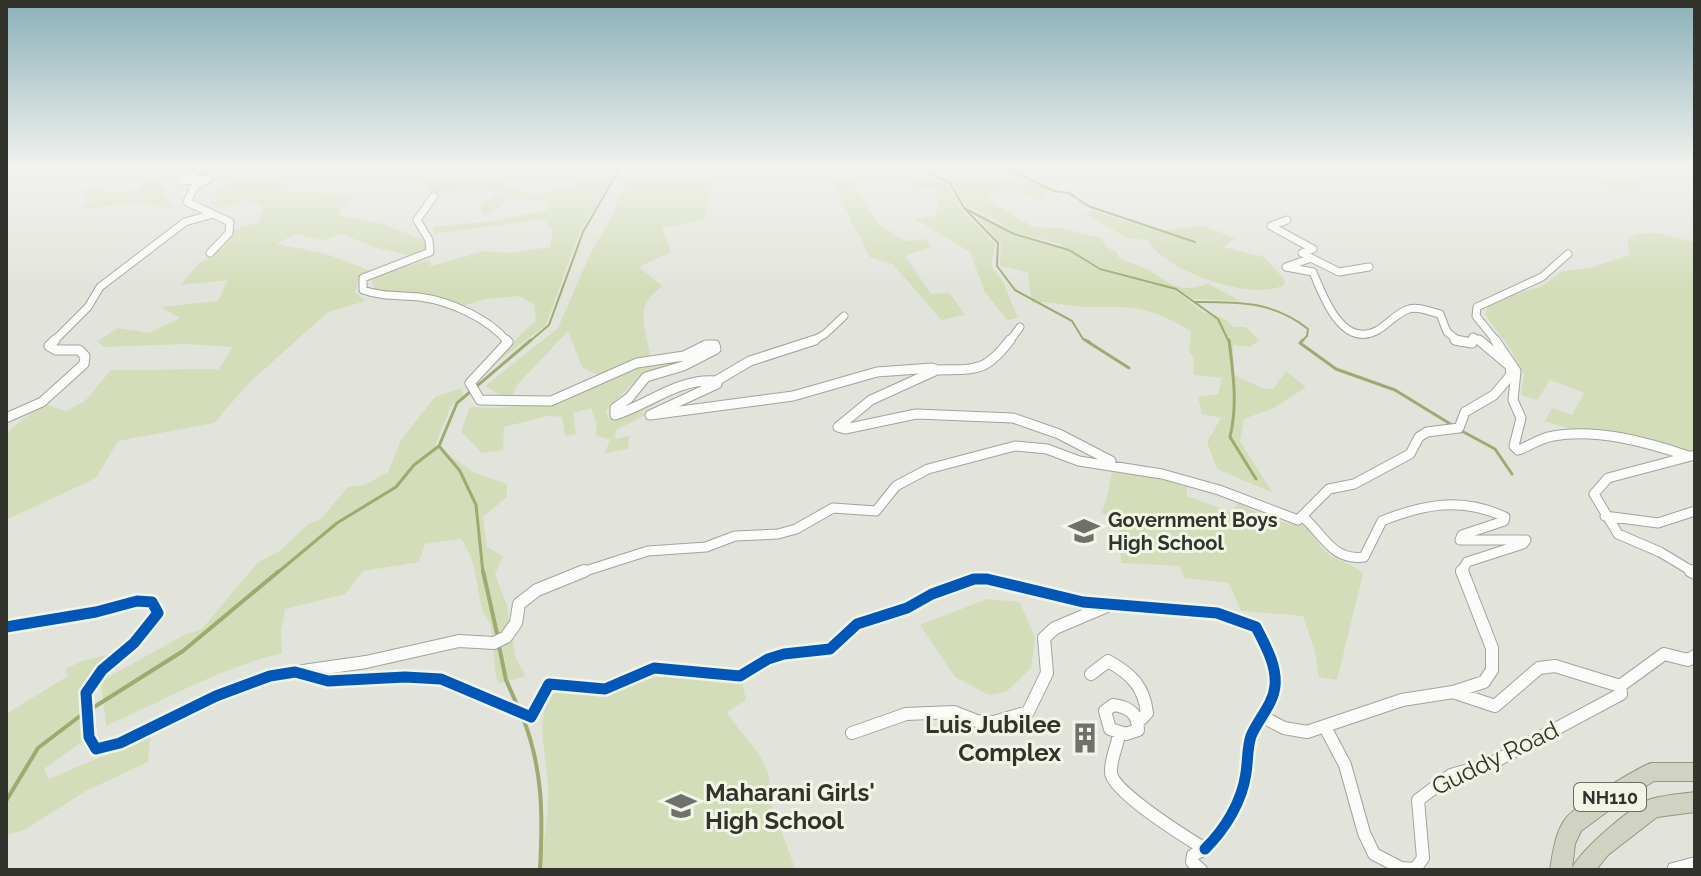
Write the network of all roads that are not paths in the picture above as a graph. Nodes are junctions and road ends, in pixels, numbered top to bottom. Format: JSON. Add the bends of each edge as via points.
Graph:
{"nodes":[{"id":1,"x":198,"y":207,"type":"edge"},
{"id":2,"x":426,"y":207,"type":"edge"},
{"id":3,"x":213,"y":214,"type":"junction"},
{"id":4,"x":1287,"y":220,"type":"dead end"},
{"id":5,"x":210,"y":253,"type":"dead end"},
{"id":6,"x":1568,"y":254,"type":"dead end"},
{"id":7,"x":1311,"y":258,"type":"junction"},
{"id":8,"x":1369,"y":267,"type":"dead end"},
{"id":9,"x":844,"y":316,"type":"dead end"},
{"id":10,"x":1020,"y":327,"type":"dead end"},
{"id":11,"x":1510,"y":366,"type":"junction"},
{"id":12,"x":937,"y":370,"type":"junction"},
{"id":13,"x":716,"y":381,"type":"junction"},
{"id":14,"x":6,"y":418,"type":"edge"},
{"id":15,"x":1692,"y":456,"type":"edge"},
{"id":16,"x":1118,"y":466,"type":"junction"},
{"id":17,"x":1695,"y":511,"type":"edge"},
{"id":18,"x":1605,"y":516,"type":"junction"},
{"id":19,"x":1303,"y":517,"type":"junction"},
{"id":20,"x":1695,"y":573,"type":"edge"},
{"id":21,"x":1110,"y":605,"type":"junction"},
{"id":22,"x":6,"y":627,"type":"edge"},
{"id":23,"x":1695,"y":656,"type":"edge"},
{"id":24,"x":295,"y":672,"type":"junction"},
{"id":25,"x":1091,"y":674,"type":"dead end"},
{"id":26,"x":1620,"y":686,"type":"junction"},
{"id":27,"x":1453,"y":692,"type":"junction"},
{"id":28,"x":1266,"y":714,"type":"junction"},
{"id":29,"x":1139,"y":721,"type":"junction"},
{"id":30,"x":1325,"y":727,"type":"junction"},
{"id":31,"x":852,"y":733,"type":"dead end"},
{"id":32,"x":1119,"y":735,"type":"junction"},
{"id":33,"x":1695,"y":772,"type":"edge"},
{"id":34,"x":1695,"y":802,"type":"edge"},
{"id":35,"x":1205,"y":849,"type":"junction"},
{"id":36,"x":1695,"y":865,"type":"edge"},
{"id":37,"x":1201,"y":870,"type":"edge"},
{"id":38,"x":1561,"y":870,"type":"edge"},
{"id":39,"x":1582,"y":870,"type":"edge"},
{"id":40,"x":1675,"y":870,"type":"edge"}],
"edges":[{"from":1,"to":3,"type":"street"},
{"from":2,"to":13,"type":"street","via":[[417,220],[430,252],[419,260],[378,269],[363,278],[363,290],[379,297],[424,298],[502,332],[508,342],[470,383],[480,400],[551,401],[637,363],[684,356],[706,345],[716,349],[646,377],[615,408],[615,415],[684,385]]},
{"from":3,"to":5,"type":"street","via":[[230,222],[229,233]]},
{"from":3,"to":14,"type":"street","via":[[185,222],[100,287],[88,307],[49,346],[79,350],[84,364],[42,402]]},
{"from":4,"to":7,"type":"street","via":[[1271,226],[1313,249],[1302,253]]},
{"from":6,"to":11,"type":"street","via":[[1542,277],[1477,307],[1476,316]]},
{"from":7,"to":8,"type":"street","via":[[1341,274]]},
{"from":7,"to":11,"type":"street","via":[[1286,267],[1313,272],[1331,314],[1351,331],[1376,331],[1415,308],[1440,314],[1452,340],[1460,344],[1479,338]]},
{"from":9,"to":13,"type":"street","via":[[811,344],[758,358]]},
{"from":10,"to":12,"type":"street","via":[[994,361],[972,369]]},
{"from":11,"to":15,"type":"street","via":[[1516,371],[1513,400],[1521,418],[1514,446],[1518,450],[1568,434],[1644,443]]},
{"from":11,"to":19,"type":"street","via":[[1511,375],[1494,395],[1465,412],[1459,428],[1427,432],[1410,454],[1354,484],[1329,489]]},
{"from":12,"to":13,"type":"street","via":[[877,372],[793,396],[650,415]]},
{"from":12,"to":16,"type":"street","via":[[862,407],[838,427],[934,413],[1013,418],[1059,434]]},
{"from":15,"to":18,"type":"street","via":[[1626,472],[1599,485],[1594,494]]},
{"from":16,"to":19,"type":"street","via":[[1219,490],[1286,518]]},
{"from":16,"to":24,"type":"street","via":[[1015,446],[941,464],[896,486],[876,511],[833,508],[778,534],[735,536],[691,550],[648,551],[565,578],[519,604],[516,623],[494,643],[459,641]]},
{"from":17,"to":18,"type":"street","via":[[1658,523]]},
{"from":18,"to":20,"type":"street","via":[[1618,534]]},
{"from":19,"to":27,"type":"street","via":[[1334,554],[1353,560],[1364,557],[1382,521],[1440,503],[1480,506],[1505,517],[1460,540],[1526,540],[1467,562],[1461,572],[1492,648],[1492,670],[1484,682]]},
{"from":21,"to":24,"type":"street","via":[[974,579],[857,624],[830,649],[784,654],[740,676],[654,668],[605,689],[549,684],[531,717],[441,679],[328,681]]},
{"from":21,"to":28,"type":"street","via":[[1191,607],[1256,627],[1273,665],[1275,686]]},
{"from":21,"to":31,"type":"street","via":[[1055,628],[1044,638],[1047,673],[1028,712],[994,722],[954,712],[906,714]]},
{"from":22,"to":24,"type":"street","via":[[152,602],[158,613],[86,693],[89,737],[96,749],[120,743],[216,696]]},
{"from":23,"to":26,"type":"street","via":[[1688,660],[1664,654],[1646,662],[1638,677]]},
{"from":25,"to":29,"type":"street","via":[[1108,661],[1131,673],[1146,700],[1147,713]]},
{"from":26,"to":27,"type":"street","via":[[1555,666],[1539,668],[1495,706]]},
{"from":26,"to":30,"type":"street","name":"Guddy Road","via":[[1621,694],[1490,764],[1468,767],[1426,790],[1418,800],[1423,858],[1415,869],[1374,854],[1345,765]]},
{"from":27,"to":30,"type":"street","via":[[1402,700]]},
{"from":28,"to":30,"type":"street","via":[[1284,728],[1307,732]]},
{"from":28,"to":35,"type":"street","via":[[1254,728],[1245,755],[1246,773],[1236,804]]},
{"from":29,"to":32,"type":"street","via":[[1130,736]]},
{"from":29,"to":32,"type":"street","via":[[1134,712],[1113,705],[1104,720]]},
{"from":32,"to":35,"type":"street","via":[[1111,772],[1114,782]]},
{"from":33,"to":38,"type":"highway","number":"NH110","via":[[1651,772],[1605,801],[1574,824]]},
{"from":34,"to":39,"type":"highway","via":[[1653,808],[1601,848]]},
{"from":35,"to":37,"type":"street","via":[[1193,855],[1192,862]]},
{"from":36,"to":40,"type":"street"}]}
